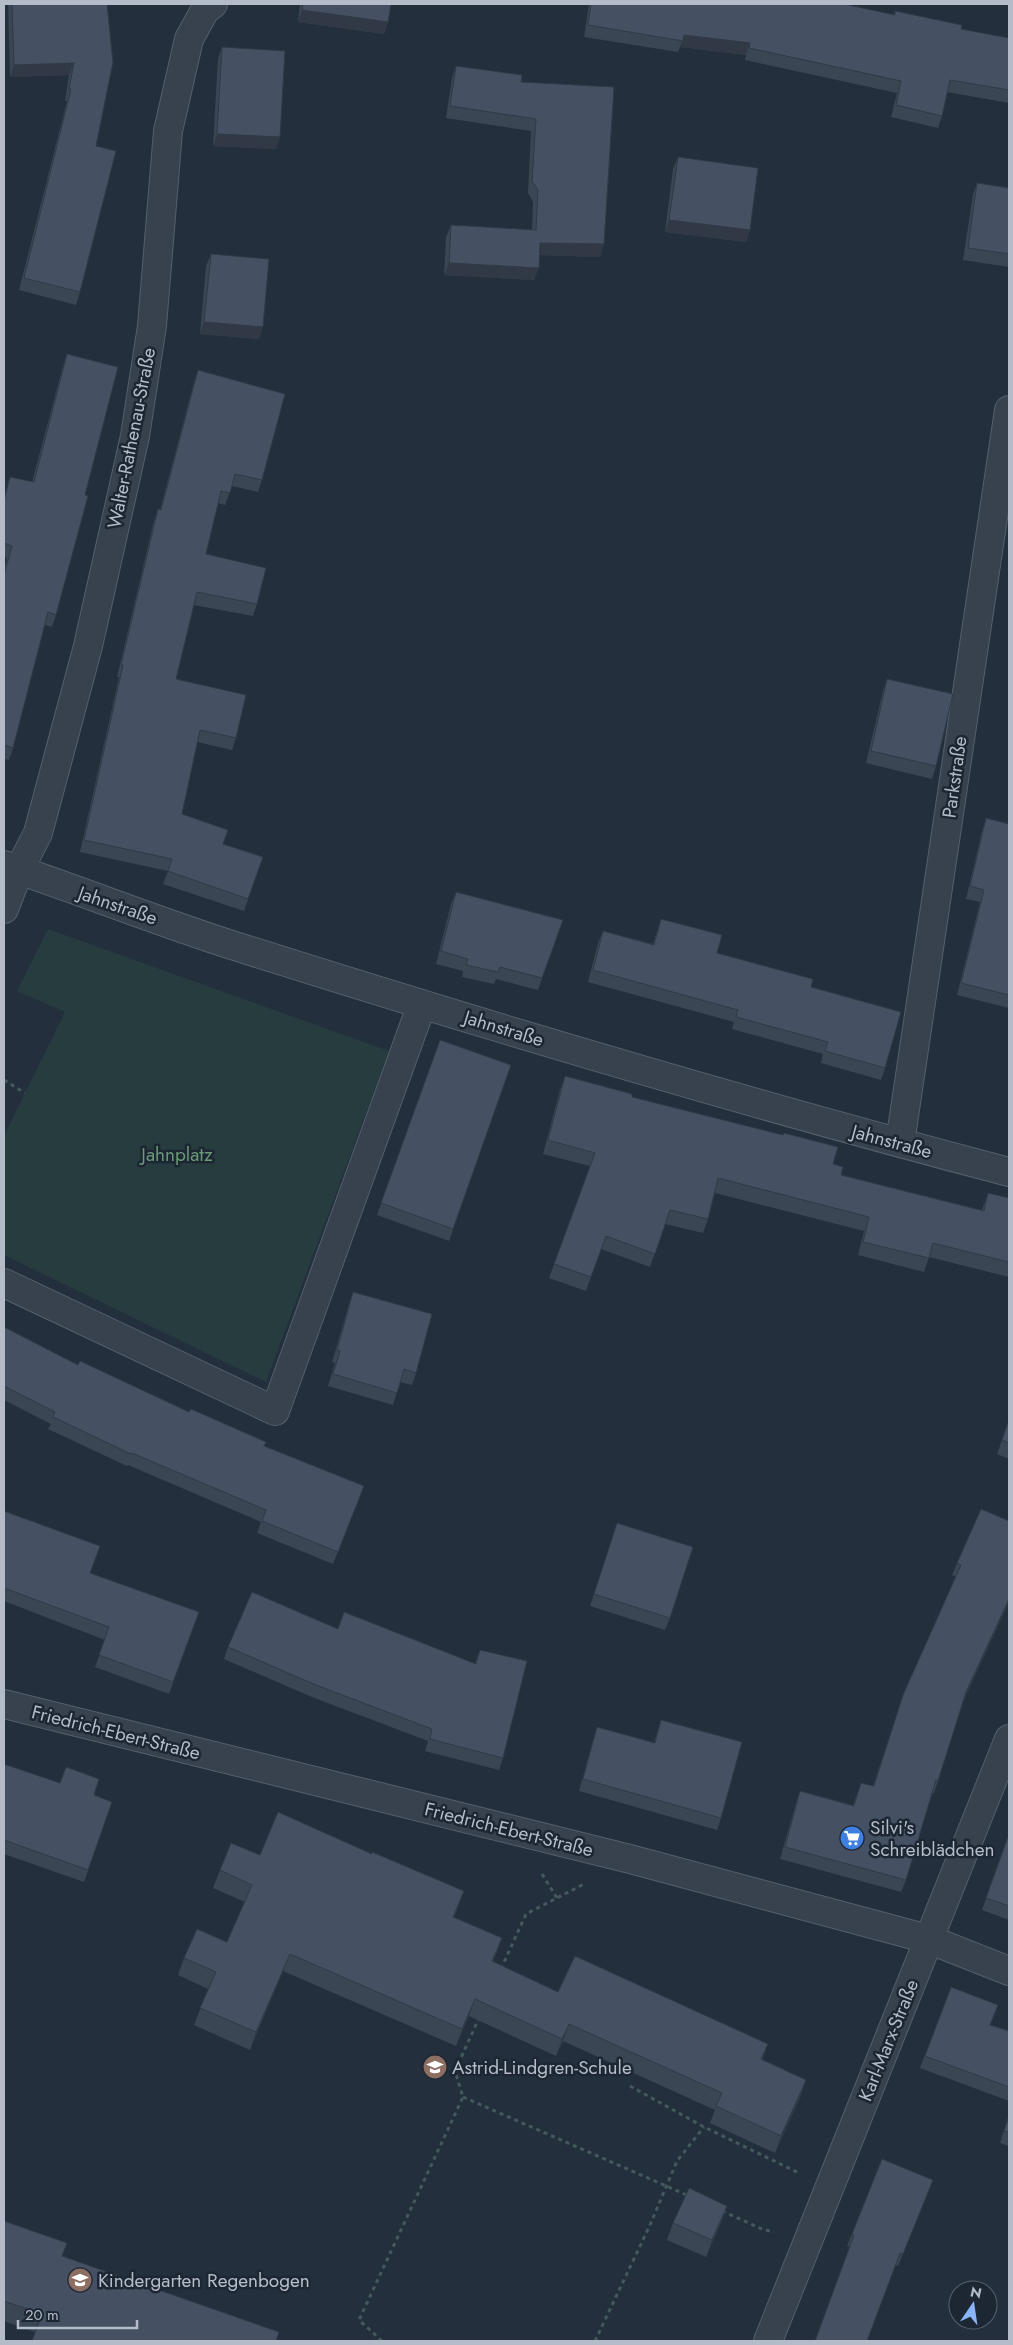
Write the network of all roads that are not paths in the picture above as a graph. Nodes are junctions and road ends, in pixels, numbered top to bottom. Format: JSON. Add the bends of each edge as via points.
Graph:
{"nodes":[{"id":1,"x":213,"y":4,"type":"edge"},
{"id":2,"x":1009,"y":410,"type":"edge"},
{"id":3,"x":11,"y":867,"type":"edge"},
{"id":4,"x":4,"y":909,"type":"edge"},
{"id":5,"x":422,"y":1004,"type":"junction"},
{"id":6,"x":900,"y":1144,"type":"junction"},
{"id":7,"x":1009,"y":1172,"type":"edge"},
{"id":8,"x":4,"y":1284,"type":"edge"},
{"id":9,"x":4,"y":1704,"type":"edge"},
{"id":10,"x":1009,"y":1739,"type":"edge"},
{"id":11,"x":928,"y":1939,"type":"junction"},
{"id":12,"x":1009,"y":1971,"type":"edge"},
{"id":13,"x":768,"y":2341,"type":"edge"}],
"edges":[{"from":1,"to":3,"type":"street","name":"Walter-Rathenau-Straße","via":[[205,10],[189,40],[168,131],[152,326],[133,446],[88,646],[38,833]]},
{"from":2,"to":6,"type":"street","name":"Parkstraße"},
{"from":3,"to":4,"type":"street"},
{"from":3,"to":5,"type":"street","name":"Jahnstraße","via":[[235,946]]},
{"from":5,"to":6,"type":"street","name":"Jahnstraße","via":[[722,1095]]},
{"from":5,"to":8,"type":"street","via":[[276,1411]]},
{"from":6,"to":7,"type":"street","name":"Jahnstraße"},
{"from":9,"to":11,"type":"street","name":"Friedrich-Ebert-Straße","via":[[630,1859]]},
{"from":10,"to":11,"type":"street","name":"Karl-Marx-Straße"},
{"from":11,"to":12,"type":"street","name":"Friedrich-Ebert-Straße"},
{"from":11,"to":13,"type":"street","name":"Karl-Marx-Straße"}]}
